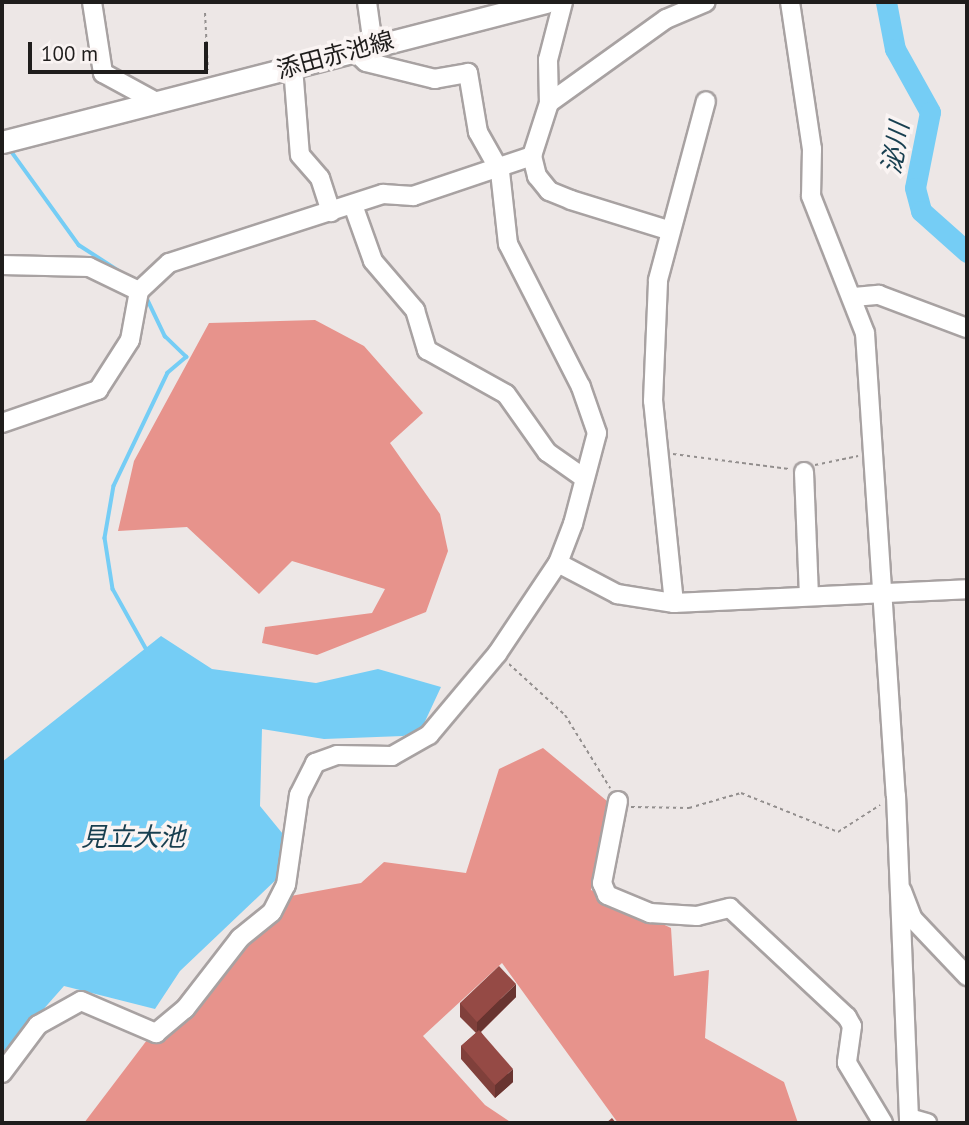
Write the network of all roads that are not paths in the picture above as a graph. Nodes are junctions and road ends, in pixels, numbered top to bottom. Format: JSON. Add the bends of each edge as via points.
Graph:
{"nodes":[{"id":1,"x":92,"y":2,"type":"edge"},
{"id":2,"x":367,"y":2,"type":"edge"},
{"id":3,"x":546,"y":2,"type":"edge"},
{"id":4,"x":563,"y":2,"type":"edge"},
{"id":5,"x":790,"y":2,"type":"edge"},
{"id":6,"x":699,"y":3,"type":"edge"},
{"id":7,"x":363,"y":48,"type":"junction"},
{"id":8,"x":293,"y":67,"type":"junction"},
{"id":9,"x":706,"y":101,"type":"dead end"},
{"id":10,"x":158,"y":103,"type":"junction"},
{"id":11,"x":550,"y":103,"type":"junction"},
{"id":12,"x":2,"y":142,"type":"edge"},
{"id":13,"x":532,"y":156,"type":"junction"},
{"id":14,"x":500,"y":171,"type":"junction"},
{"id":15,"x":353,"y":205,"type":"junction"},
{"id":16,"x":331,"y":212,"type":"junction"},
{"id":17,"x":668,"y":230,"type":"junction"},
{"id":18,"x":2,"y":265,"type":"edge"},
{"id":19,"x":139,"y":290,"type":"junction"},
{"id":20,"x":854,"y":297,"type":"junction"},
{"id":21,"x":967,"y":328,"type":"edge"},
{"id":22,"x":2,"y":423,"type":"edge"},
{"id":23,"x":805,"y":468,"type":"road end"},
{"id":24,"x":584,"y":478,"type":"junction"},
{"id":25,"x":558,"y":563,"type":"junction"},
{"id":26,"x":967,"y":589,"type":"edge"},
{"id":27,"x":883,"y":595,"type":"junction"},
{"id":28,"x":809,"y":596,"type":"junction"},
{"id":29,"x":674,"y":603,"type":"junction"},
{"id":30,"x":618,"y":801,"type":"road end"},
{"id":31,"x":897,"y":885,"type":"junction"},
{"id":32,"x":967,"y":976,"type":"edge"},
{"id":33,"x":2,"y":1073,"type":"edge"},
{"id":34,"x":909,"y":1121,"type":"edge"},
{"id":35,"x":883,"y":1123,"type":"edge"},
{"id":36,"x":927,"y":1123,"type":"edge"}],
"edges":[{"from":1,"to":10,"type":"street","via":[[103,73]]},
{"from":2,"to":7,"type":"street"},
{"from":3,"to":7,"type":"main road","name":"添田赤池線"},
{"from":4,"to":11,"type":"street","via":[[548,60]]},
{"from":5,"to":20,"type":"street","via":[[812,149],[811,196],[832,258]]},
{"from":6,"to":11,"type":"street","via":[[666,19]]},
{"from":7,"to":8,"type":"main road","name":"添田赤池線"},
{"from":7,"to":14,"type":"street","via":[[366,62],[435,79],[468,73],[478,132]]},
{"from":8,"to":10,"type":"main road","name":"添田赤池線"},
{"from":8,"to":16,"type":"street","via":[[300,155],[320,178]]},
{"from":9,"to":17,"type":"street"},
{"from":10,"to":12,"type":"main road","name":"添田赤池線"},
{"from":11,"to":13,"type":"street"},
{"from":13,"to":14,"type":"street"},
{"from":13,"to":17,"type":"street","via":[[549,191],[623,220]]},
{"from":14,"to":15,"type":"street","via":[[412,196],[383,194]]},
{"from":14,"to":24,"type":"street","via":[[508,244],[581,387],[597,433]]},
{"from":15,"to":16,"type":"street"},
{"from":15,"to":24,"type":"street","via":[[373,261],[415,310],[427,350],[506,394],[547,453]]},
{"from":16,"to":19,"type":"street","via":[[212,245],[169,262]]},
{"from":17,"to":29,"type":"street","via":[[654,352],[664,544]]},
{"from":18,"to":19,"type":"street","via":[[89,267]]},
{"from":19,"to":22,"type":"street","via":[[130,340],[98,390]]},
{"from":20,"to":21,"type":"street","via":[[879,295]]},
{"from":20,"to":27,"type":"street","via":[[865,333]]},
{"from":23,"to":28,"type":"street"},
{"from":24,"to":25,"type":"street"},
{"from":25,"to":29,"type":"street","via":[[617,594]]},
{"from":25,"to":33,"type":"street","via":[[497,654],[411,748],[392,756],[326,756],[314,763],[299,795],[286,885],[272,912],[240,938],[161,1031],[81,1001],[38,1025]]},
{"from":26,"to":27,"type":"street"},
{"from":27,"to":28,"type":"street"},
{"from":27,"to":31,"type":"street"},
{"from":28,"to":29,"type":"street"},
{"from":30,"to":35,"type":"street","via":[[602,883],[607,895],[650,914],[697,916],[730,908],[847,1017],[852,1026],[847,1063]]},
{"from":31,"to":32,"type":"street","via":[[913,919]]},
{"from":31,"to":34,"type":"street"},
{"from":34,"to":36,"type":"street"}]}
